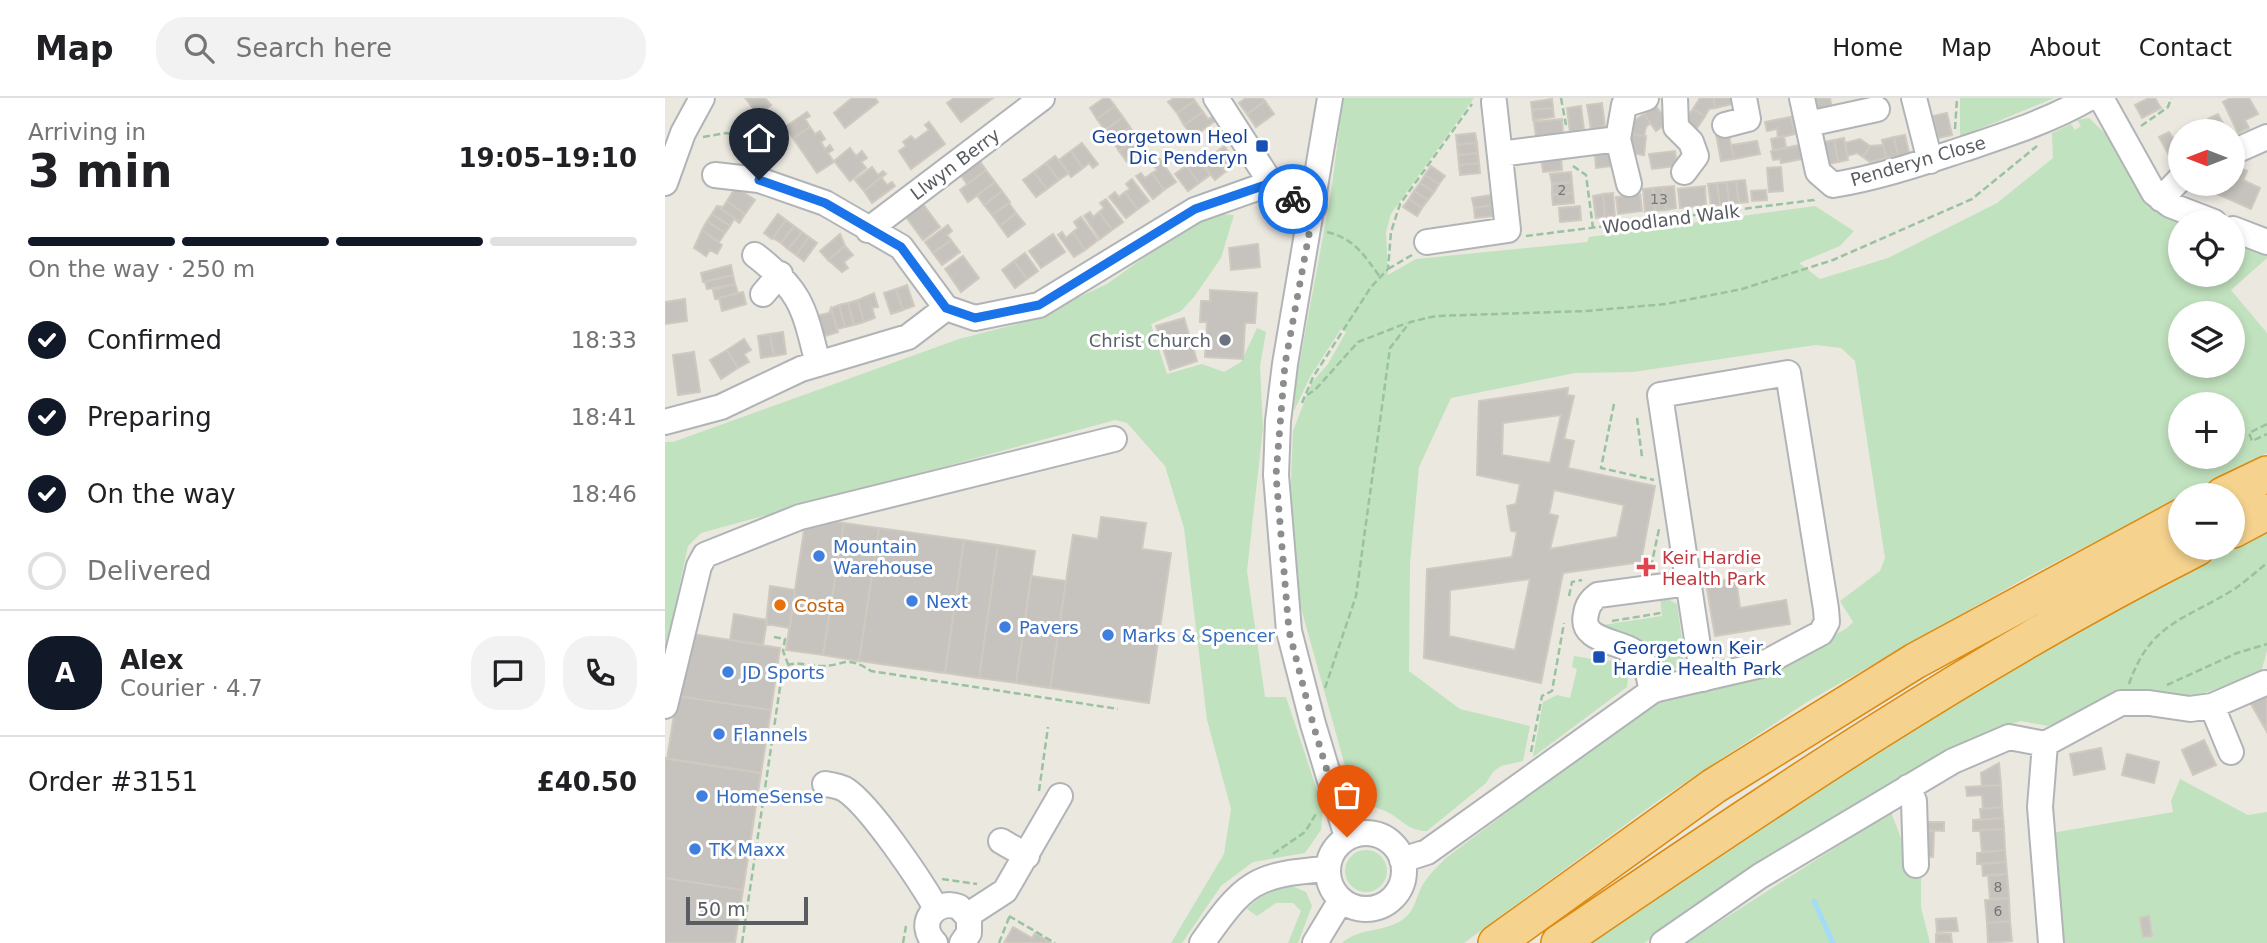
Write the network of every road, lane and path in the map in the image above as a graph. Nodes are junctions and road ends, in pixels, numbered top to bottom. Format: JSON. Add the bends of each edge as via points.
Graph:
{"nodes":[{"id":1,"x":702,"y":98,"type":"edge"},
{"id":2,"x":1042,"y":98,"type":"edge"},
{"id":3,"x":1216,"y":98,"type":"edge"},
{"id":4,"x":1330,"y":98,"type":"edge"},
{"id":5,"x":1675,"y":98,"type":"edge"},
{"id":6,"x":1744,"y":98,"type":"edge"},
{"id":7,"x":1802,"y":98,"type":"edge"},
{"id":8,"x":1914,"y":98,"type":"edge"},
{"id":9,"x":1957,"y":98,"type":"edge"},
{"id":10,"x":2089,"y":98,"type":"edge"},
{"id":11,"x":2101,"y":98,"type":"edge"},
{"id":12,"x":2171,"y":98,"type":"edge"},
{"id":13,"x":1486,"y":100,"type":"edge"},
{"id":14,"x":1628,"y":100,"type":"edge"},
{"id":15,"x":1877,"y":109,"type":"dead end"},
{"id":16,"x":2046,"y":121,"type":"junction"},
{"id":17,"x":1808,"y":124,"type":"junction"},
{"id":18,"x":1725,"y":125,"type":"dead end"},
{"id":19,"x":2267,"y":137,"type":"edge"},
{"id":20,"x":1957,"y":138,"type":"dead end"},
{"id":21,"x":2123,"y":138,"type":"junction"},
{"id":22,"x":693,"y":139,"type":"dead end"},
{"id":23,"x":1618,"y":139,"type":"junction"},
{"id":24,"x":2245,"y":147,"type":"edge"},
{"id":25,"x":1500,"y":154,"type":"junction"},
{"id":26,"x":1930,"y":161,"type":"junction"},
{"id":27,"x":738,"y":171,"type":"joint"},
{"id":28,"x":1684,"y":172,"type":"dead end"},
{"id":29,"x":1826,"y":181,"type":"junction"},
{"id":30,"x":665,"y":183,"type":"edge"},
{"id":31,"x":1271,"y":183,"type":"junction"},
{"id":32,"x":1629,"y":184,"type":"dead end"},
{"id":33,"x":2168,"y":192,"type":"edge"},
{"id":34,"x":2161,"y":199,"type":"junction"},
{"id":35,"x":2186,"y":210,"type":"edge"},
{"id":36,"x":1312,"y":218,"type":"junction"},
{"id":37,"x":868,"y":230,"type":"junction"},
{"id":38,"x":1508,"y":230,"type":"junction"},
{"id":39,"x":2245,"y":234,"type":"edge"},
{"id":40,"x":1427,"y":242,"type":"joint"},
{"id":41,"x":2267,"y":242,"type":"edge"},
{"id":42,"x":755,"y":255,"type":"dead end"},
{"id":43,"x":1388,"y":269,"type":"junction"},
{"id":44,"x":780,"y":274,"type":"junction"},
{"id":45,"x":1380,"y":277,"type":"junction"},
{"id":46,"x":763,"y":294,"type":"dead end"},
{"id":47,"x":946,"y":308,"type":"junction"},
{"id":48,"x":1410,"y":321,"type":"junction"},
{"id":49,"x":809,"y":366,"type":"junction"},
{"id":50,"x":1305,"y":395,"type":"junction"},
{"id":51,"x":1613,"y":404,"type":"dead end"},
{"id":52,"x":1637,"y":418,"type":"dead end"},
{"id":53,"x":1278,"y":421,"type":"junction"},
{"id":54,"x":665,"y":422,"type":"edge"},
{"id":55,"x":2267,"y":424,"type":"edge"},
{"id":56,"x":2267,"y":435,"type":"edge"},
{"id":57,"x":1114,"y":439,"type":"dead end"},
{"id":58,"x":1642,"y":457,"type":"dead end"},
{"id":59,"x":1639,"y":471,"type":"dead end"},
{"id":60,"x":2267,"y":474,"type":"edge"},
{"id":61,"x":1638,"y":476,"type":"junction"},
{"id":62,"x":1661,"y":481,"type":"dead end"},
{"id":63,"x":2245,"y":485,"type":"edge"},
{"id":64,"x":2267,"y":512,"type":"edge"},
{"id":65,"x":1662,"y":517,"type":"dead end"},
{"id":66,"x":2168,"y":524,"type":"edge"},
{"id":67,"x":2245,"y":524,"type":"edge"},
{"id":68,"x":2175,"y":560,"type":"edge"},
{"id":69,"x":2267,"y":563,"type":"edge"},
{"id":70,"x":1650,"y":570,"type":"dead end"},
{"id":71,"x":1688,"y":583,"type":"junction"},
{"id":72,"x":1661,"y":613,"type":"dead end"},
{"id":73,"x":1608,"y":621,"type":"dead end"},
{"id":74,"x":774,"y":638,"type":"dead end"},
{"id":75,"x":2267,"y":644,"type":"edge"},
{"id":76,"x":789,"y":664,"type":"junction"},
{"id":77,"x":1703,"y":679,"type":"junction"},
{"id":78,"x":2265,"y":683,"type":"dead end"},
{"id":79,"x":2164,"y":686,"type":"dead end"},
{"id":80,"x":1652,"y":691,"type":"junction"},
{"id":81,"x":1052,"y":699,"type":"junction"},
{"id":82,"x":2121,"y":703,"type":"junction"},
{"id":83,"x":665,"y":706,"type":"edge"},
{"id":84,"x":1051,"y":706,"type":"dead end"},
{"id":85,"x":2213,"y":706,"type":"junction"},
{"id":86,"x":1118,"y":709,"type":"dead end"},
{"id":87,"x":1538,"y":717,"type":"dead end"},
{"id":88,"x":1313,"y":724,"type":"junction"},
{"id":89,"x":1048,"y":727,"type":"dead end"},
{"id":90,"x":2045,"y":744,"type":"junction"},
{"id":91,"x":1532,"y":748,"type":"dead end"},
{"id":92,"x":2231,"y":752,"type":"dead end"},
{"id":93,"x":825,"y":784,"type":"dead end"},
{"id":94,"x":1908,"y":787,"type":"junction"},
{"id":95,"x":1334,"y":792,"type":"junction"},
{"id":96,"x":1049,"y":799,"type":"joint"},
{"id":97,"x":1347,"y":837,"type":"junction"},
{"id":98,"x":1001,"y":841,"type":"dead end"},
{"id":99,"x":1027,"y":856,"type":"junction"},
{"id":100,"x":1402,"y":860,"type":"junction"},
{"id":101,"x":1266,"y":862,"type":"dead end"},
{"id":102,"x":1916,"y":865,"type":"dead end"},
{"id":103,"x":1328,"y":869,"type":"junction"},
{"id":104,"x":939,"y":879,"type":"dead end"},
{"id":105,"x":988,"y":886,"type":"dead end"},
{"id":106,"x":1341,"y":900,"type":"junction"},
{"id":107,"x":936,"y":908,"type":"junction"},
{"id":108,"x":1011,"y":910,"type":"dead end"},
{"id":109,"x":968,"y":915,"type":"junction"},
{"id":110,"x":1009,"y":916,"type":"junction"},
{"id":111,"x":932,"y":942,"type":"edge"},
{"id":112,"x":742,"y":943,"type":"edge"},
{"id":113,"x":962,"y":943,"type":"edge"},
{"id":114,"x":999,"y":943,"type":"edge"},
{"id":115,"x":1055,"y":943,"type":"edge"},
{"id":116,"x":1202,"y":943,"type":"edge"},
{"id":117,"x":1315,"y":943,"type":"edge"},
{"id":118,"x":1496,"y":943,"type":"edge"},
{"id":119,"x":1559,"y":943,"type":"edge"},
{"id":120,"x":1663,"y":943,"type":"edge"},
{"id":121,"x":2051,"y":943,"type":"edge"}],
"edges":[{"from":1,"to":30,"type":"street"},
{"from":2,"to":37,"type":"street","name":"Llwyn Berry"},
{"from":3,"to":31,"type":"street"},
{"from":4,"to":36,"type":"street"},
{"from":5,"to":28,"type":"street","via":[[1676,127],[1691,142],[1696,156]]},
{"from":6,"to":18,"type":"street","via":[[1748,119]]},
{"from":7,"to":17,"type":"street","name":"Penderyn Close"},
{"from":8,"to":26,"type":"street"},
{"from":9,"to":20,"type":"path"},
{"from":10,"to":16,"type":"street","name":"Penderyn Close"},
{"from":11,"to":21,"type":"street"},
{"from":12,"to":21,"type":"path","via":[[2168,107]]},
{"from":13,"to":25,"type":"street"},
{"from":13,"to":43,"type":"path","via":[[1440,146],[1397,209]]},
{"from":14,"to":23,"type":"street"},
{"from":15,"to":17,"type":"street"},
{"from":16,"to":26,"type":"street","name":"Penderyn Close"},
{"from":16,"to":48,"type":"path","via":[[2049,134],[1972,199],[1833,260],[1755,285],[1666,304]]},
{"from":17,"to":29,"type":"street","name":"Penderyn Close","via":[[1818,172]]},
{"from":19,"to":24,"type":"street"},
{"from":21,"to":34,"type":"street"},
{"from":22,"to":27,"type":"path","via":[[726,133],[745,137],[753,147]]},
{"from":23,"to":25,"type":"street"},
{"from":23,"to":32,"type":"street"},
{"from":25,"to":38,"type":"street"},
{"from":26,"to":29,"type":"street","name":"Penderyn Close","via":[[1833,185]]},
{"from":27,"to":37,"type":"street","via":[[825,203]]},
{"from":29,"to":38,"type":"path","name":"Woodland Walk","via":[[1814,200],[1764,209],[1517,237]]},
{"from":31,"to":36,"type":"street"},
{"from":31,"to":47,"type":"street","via":[[1195,209],[1039,305],[975,318]]},
{"from":33,"to":34,"type":"street"},
{"from":34,"to":35,"type":"street"},
{"from":36,"to":45,"type":"path","via":[[1345,236]]},
{"from":36,"to":53,"type":"street"},
{"from":37,"to":47,"type":"street","via":[[901,247]]},
{"from":38,"to":40,"type":"street"},
{"from":39,"to":41,"type":"street"},
{"from":40,"to":43,"type":"path"},
{"from":42,"to":44,"type":"street"},
{"from":43,"to":45,"type":"path"},
{"from":44,"to":46,"type":"street"},
{"from":44,"to":49,"type":"street","via":[[795,290],[806,316]]},
{"from":45,"to":50,"type":"path"},
{"from":47,"to":49,"type":"street","via":[[908,337]]},
{"from":48,"to":50,"type":"path","via":[[1358,342],[1315,390]]},
{"from":48,"to":88,"type":"path","via":[[1390,348],[1356,596]]},
{"from":49,"to":54,"type":"street","via":[[721,407]]},
{"from":50,"to":53,"type":"path","via":[[1295,418]]},
{"from":51,"to":61,"type":"path","via":[[1601,468]]},
{"from":52,"to":58,"type":"path"},
{"from":53,"to":88,"type":"street","via":[[1276,475],[1289,631]]},
{"from":55,"to":56,"type":"path","via":[[2249,433],[2252,441]]},
{"from":57,"to":83,"type":"street","via":[[800,517],[705,555]]},
{"from":59,"to":61,"type":"path"},
{"from":60,"to":63,"type":"highway"},
{"from":61,"to":62,"type":"path"},
{"from":64,"to":67,"type":"highway"},
{"from":65,"to":70,"type":"path"},
{"from":66,"to":118,"type":"highway","via":[[1903,669],[1714,786]]},
{"from":68,"to":119,"type":"highway","via":[[1967,676],[1786,789]]},
{"from":69,"to":82,"type":"path","via":[[2235,589],[2155,636],[2137,659]]},
{"from":71,"to":77,"type":"street"},
{"from":71,"to":77,"type":"street","via":[[1660,395],[1788,373],[1827,622],[1821,633],[1761,665]]},
{"from":71,"to":80,"type":"street","via":[[1598,596],[1585,615],[1594,636],[1631,649],[1641,658]]},
{"from":72,"to":73,"type":"path"},
{"from":74,"to":76,"type":"path","via":[[785,639],[783,651]]},
{"from":75,"to":79,"type":"path"},
{"from":76,"to":81,"type":"path","via":[[858,663],[871,671]]},
{"from":76,"to":112,"type":"path","via":[[783,667]]},
{"from":77,"to":80,"type":"street"},
{"from":78,"to":85,"type":"street"},
{"from":80,"to":100,"type":"street","via":[[1427,852]]},
{"from":81,"to":84,"type":"path"},
{"from":81,"to":86,"type":"path"},
{"from":82,"to":85,"type":"street","via":[[2190,709]]},
{"from":82,"to":90,"type":"street"},
{"from":85,"to":92,"type":"street"},
{"from":87,"to":91,"type":"path"},
{"from":88,"to":95,"type":"street"},
{"from":89,"to":96,"type":"path"},
{"from":90,"to":94,"type":"street","via":[[2010,737],[1953,761]]},
{"from":90,"to":121,"type":"street","via":[[2040,807]]},
{"from":93,"to":107,"type":"street","via":[[846,790],[855,799]]},
{"from":94,"to":102,"type":"street","via":[[1914,802]]},
{"from":94,"to":120,"type":"street","via":[[1760,876]]},
{"from":95,"to":97,"type":"street"},
{"from":95,"to":101,"type":"path","via":[[1322,797],[1316,817],[1304,832]]},
{"from":96,"to":99,"type":"street"},
{"from":97,"to":100,"type":"street","via":[[1380,835],[1398,850]]},
{"from":97,"to":103,"type":"street","via":[[1333,850]]},
{"from":98,"to":99,"type":"street"},
{"from":99,"to":109,"type":"street","via":[[1005,891]]},
{"from":100,"to":106,"type":"street","via":[[1401,884],[1386,903],[1363,909]]},
{"from":103,"to":106,"type":"street","via":[[1331,886]]},
{"from":103,"to":116,"type":"street","via":[[1282,872],[1249,885]]},
{"from":104,"to":105,"type":"path"},
{"from":106,"to":117,"type":"street"},
{"from":107,"to":109,"type":"street","via":[[952,904]]},
{"from":107,"to":111,"type":"street","via":[[926,926]]},
{"from":108,"to":110,"type":"path"},
{"from":109,"to":113,"type":"street","via":[[969,933]]},
{"from":110,"to":114,"type":"path"},
{"from":110,"to":115,"type":"path"}]}
